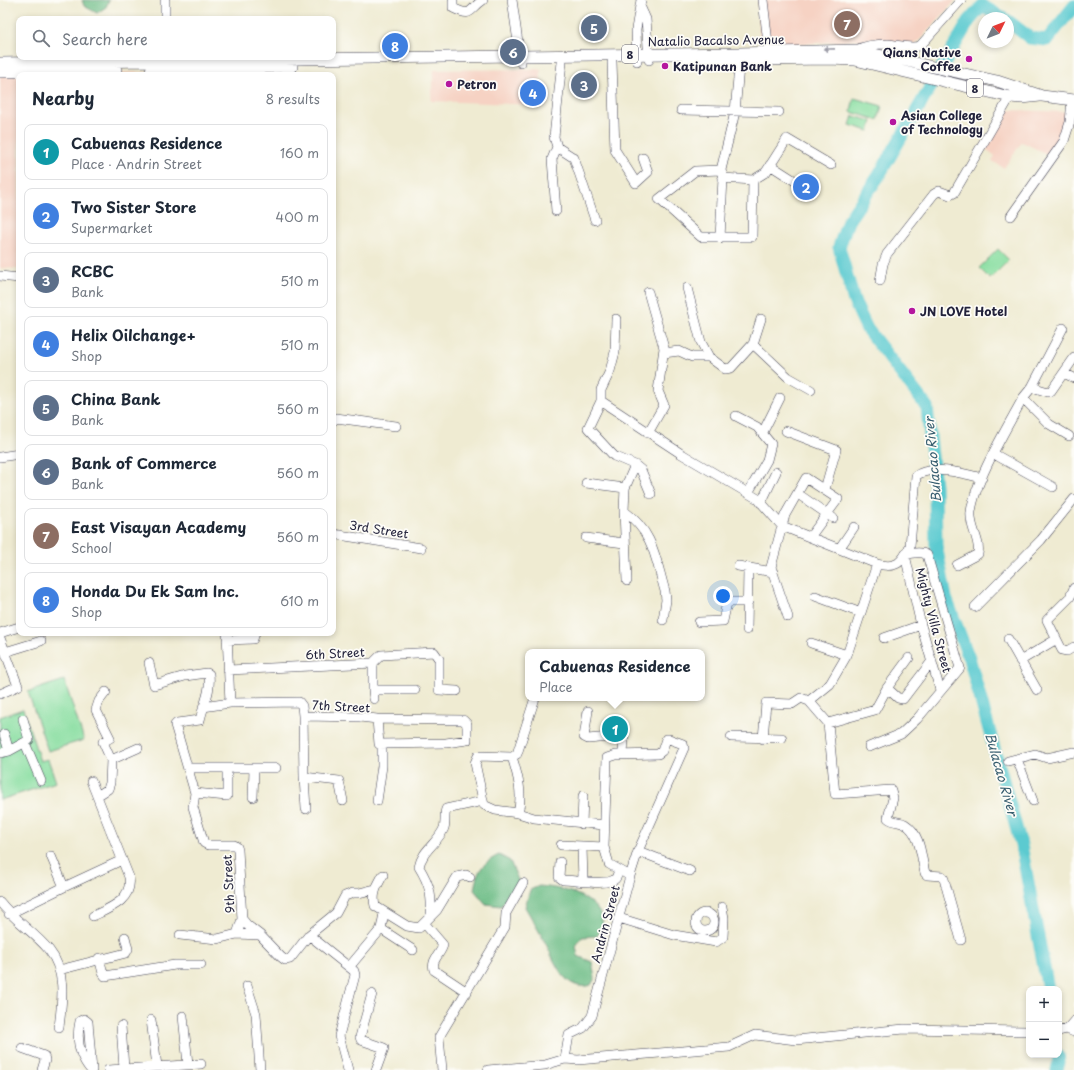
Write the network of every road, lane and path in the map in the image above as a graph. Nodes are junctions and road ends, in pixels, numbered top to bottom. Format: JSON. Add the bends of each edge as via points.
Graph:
{"nodes":[{"id":1,"x":165,"y":0,"type":"edge"},
{"id":2,"x":453,"y":0,"type":"edge"},
{"id":3,"x":483,"y":0,"type":"edge"},
{"id":4,"x":512,"y":0,"type":"edge"},
{"id":5,"x":763,"y":0,"type":"edge"},
{"id":6,"x":961,"y":0,"type":"edge"},
{"id":7,"x":641,"y":4,"type":"edge"},
{"id":8,"x":165,"y":16,"type":"edge"},
{"id":9,"x":769,"y":52,"type":"junction"},
{"id":10,"x":856,"y":55,"type":"junction"},
{"id":11,"x":643,"y":57,"type":"junction"},
{"id":12,"x":740,"y":57,"type":"junction"},
{"id":13,"x":521,"y":59,"type":"junction"},
{"id":14,"x":562,"y":62,"type":"junction"},
{"id":15,"x":612,"y":62,"type":"junction"},
{"id":16,"x":0,"y":63,"type":"edge"},
{"id":17,"x":162,"y":66,"type":"edge"},
{"id":18,"x":0,"y":72,"type":"edge"},
{"id":19,"x":1011,"y":91,"type":"junction"},
{"id":20,"x":1073,"y":100,"type":"edge"},
{"id":21,"x":681,"y":110,"type":"dead end"},
{"id":22,"x":735,"y":112,"type":"junction"},
{"id":23,"x":779,"y":112,"type":"dead end"},
{"id":24,"x":557,"y":147,"type":"junction"},
{"id":25,"x":643,"y":158,"type":"dead end"},
{"id":26,"x":770,"y":165,"type":"junction"},
{"id":27,"x":831,"y":165,"type":"dead end"},
{"id":28,"x":722,"y":174,"type":"junction"},
{"id":29,"x":753,"y":180,"type":"junction"},
{"id":30,"x":806,"y":188,"type":"dead end"},
{"id":31,"x":556,"y":211,"type":"dead end"},
{"id":32,"x":1011,"y":216,"type":"dead end"},
{"id":33,"x":595,"y":220,"type":"dead end"},
{"id":34,"x":720,"y":238,"type":"junction"},
{"id":35,"x":0,"y":276,"type":"edge"},
{"id":36,"x":16,"y":278,"type":"edge"},
{"id":37,"x":880,"y":281,"type":"dead end"},
{"id":38,"x":687,"y":288,"type":"dead end"},
{"id":39,"x":648,"y":292,"type":"dead end"},
{"id":40,"x":616,"y":319,"type":"dead end"},
{"id":41,"x":761,"y":319,"type":"dead end"},
{"id":42,"x":1063,"y":328,"type":"dead end"},
{"id":43,"x":753,"y":344,"type":"junction"},
{"id":44,"x":664,"y":353,"type":"junction"},
{"id":45,"x":709,"y":357,"type":"junction"},
{"id":46,"x":1074,"y":358,"type":"edge"},
{"id":47,"x":1064,"y":373,"type":"junction"},
{"id":48,"x":1074,"y":378,"type":"edge"},
{"id":49,"x":1032,"y":387,"type":"junction"},
{"id":50,"x":811,"y":390,"type":"dead end"},
{"id":51,"x":780,"y":398,"type":"dead end"},
{"id":52,"x":1023,"y":398,"type":"junction"},
{"id":53,"x":601,"y":401,"type":"junction"},
{"id":54,"x":736,"y":416,"type":"dead end"},
{"id":55,"x":336,"y":418,"type":"edge"},
{"id":56,"x":396,"y":426,"type":"dead end"},
{"id":57,"x":786,"y":431,"type":"dead end"},
{"id":58,"x":763,"y":432,"type":"junction"},
{"id":59,"x":648,"y":433,"type":"junction"},
{"id":60,"x":1069,"y":436,"type":"dead end"},
{"id":61,"x":994,"y":454,"type":"junction"},
{"id":62,"x":16,"y":455,"type":"edge"},
{"id":63,"x":0,"y":458,"type":"edge"},
{"id":64,"x":635,"y":465,"type":"junction"},
{"id":65,"x":776,"y":472,"type":"dead end"},
{"id":66,"x":982,"y":478,"type":"junction"},
{"id":67,"x":586,"y":483,"type":"dead end"},
{"id":68,"x":1053,"y":487,"type":"dead end"},
{"id":69,"x":625,"y":488,"type":"junction"},
{"id":70,"x":825,"y":489,"type":"junction"},
{"id":71,"x":748,"y":493,"type":"junction"},
{"id":72,"x":651,"y":494,"type":"dead end"},
{"id":73,"x":801,"y":496,"type":"dead end"},
{"id":74,"x":1074,"y":499,"type":"edge"},
{"id":75,"x":761,"y":503,"type":"junction"},
{"id":76,"x":624,"y":511,"type":"junction"},
{"id":77,"x":831,"y":516,"type":"junction"},
{"id":78,"x":782,"y":526,"type":"junction"},
{"id":79,"x":854,"y":527,"type":"dead end"},
{"id":80,"x":336,"y":534,"type":"edge"},
{"id":81,"x":810,"y":537,"type":"junction"},
{"id":82,"x":586,"y":538,"type":"dead end"},
{"id":83,"x":624,"y":542,"type":"junction"},
{"id":84,"x":421,"y":548,"type":"dead end"},
{"id":85,"x":839,"y":549,"type":"junction"},
{"id":86,"x":905,"y":555,"type":"junction"},
{"id":87,"x":877,"y":564,"type":"junction"},
{"id":88,"x":957,"y":565,"type":"dead end"},
{"id":89,"x":738,"y":566,"type":"dead end"},
{"id":90,"x":748,"y":569,"type":"junction"},
{"id":91,"x":773,"y":572,"type":"junction"},
{"id":92,"x":626,"y":582,"type":"dead end"},
{"id":93,"x":1074,"y":588,"type":"edge"},
{"id":94,"x":815,"y":596,"type":"dead end"},
{"id":95,"x":748,"y":602,"type":"junction"},
{"id":96,"x":975,"y":607,"type":"dead end"},
{"id":97,"x":861,"y":613,"type":"junction"},
{"id":98,"x":788,"y":617,"type":"dead end"},
{"id":99,"x":663,"y":620,"type":"dead end"},
{"id":100,"x":699,"y":622,"type":"dead end"},
{"id":101,"x":921,"y":625,"type":"junction"},
{"id":102,"x":16,"y":628,"type":"edge"},
{"id":103,"x":747,"y":630,"type":"dead end"},
{"id":104,"x":0,"y":633,"type":"edge"},
{"id":105,"x":227,"y":636,"type":"edge"},
{"id":106,"x":254,"y":636,"type":"edge"},
{"id":107,"x":0,"y":638,"type":"edge"},
{"id":108,"x":884,"y":638,"type":"dead end"},
{"id":109,"x":1008,"y":638,"type":"dead end"},
{"id":110,"x":41,"y":640,"type":"dead end"},
{"id":111,"x":1055,"y":640,"type":"junction"},
{"id":112,"x":811,"y":643,"type":"dead end"},
{"id":113,"x":1074,"y":647,"type":"edge"},
{"id":114,"x":6,"y":652,"type":"junction"},
{"id":115,"x":847,"y":655,"type":"junction"},
{"id":116,"x":909,"y":658,"type":"dead end"},
{"id":117,"x":932,"y":661,"type":"junction"},
{"id":118,"x":1020,"y":661,"type":"junction"},
{"id":119,"x":149,"y":662,"type":"dead end"},
{"id":120,"x":373,"y":663,"type":"junction"},
{"id":121,"x":228,"y":670,"type":"junction"},
{"id":122,"x":887,"y":688,"type":"junction"},
{"id":123,"x":415,"y":690,"type":"dead end"},
{"id":124,"x":940,"y":690,"type":"junction"},
{"id":125,"x":1037,"y":690,"type":"dead end"},
{"id":126,"x":457,"y":691,"type":"dead end"},
{"id":127,"x":106,"y":692,"type":"dead end"},
{"id":128,"x":0,"y":694,"type":"edge"},
{"id":129,"x":534,"y":701,"type":"edge"},
{"id":130,"x":809,"y":701,"type":"junction"},
{"id":131,"x":230,"y":703,"type":"junction"},
{"id":132,"x":203,"y":707,"type":"junction"},
{"id":133,"x":588,"y":711,"type":"dead end"},
{"id":134,"x":302,"y":716,"type":"junction"},
{"id":135,"x":22,"y":719,"type":"dead end"},
{"id":136,"x":377,"y":720,"type":"junction"},
{"id":137,"x":828,"y":723,"type":"junction"},
{"id":138,"x":4,"y":734,"type":"dead end"},
{"id":139,"x":731,"y":737,"type":"dead end"},
{"id":140,"x":782,"y":738,"type":"dead end"},
{"id":141,"x":763,"y":739,"type":"junction"},
{"id":142,"x":25,"y":743,"type":"junction"},
{"id":143,"x":382,"y":745,"type":"junction"},
{"id":144,"x":869,"y":747,"type":"dead end"},
{"id":145,"x":138,"y":748,"type":"dead end"},
{"id":146,"x":4,"y":752,"type":"edge"},
{"id":147,"x":1074,"y":752,"type":"edge"},
{"id":148,"x":620,"y":754,"type":"junction"},
{"id":149,"x":512,"y":757,"type":"junction"},
{"id":150,"x":1017,"y":759,"type":"junction"},
{"id":151,"x":111,"y":760,"type":"junction"},
{"id":152,"x":1008,"y":761,"type":"dead end"},
{"id":153,"x":188,"y":768,"type":"junction"},
{"id":154,"x":254,"y":768,"type":"junction"},
{"id":155,"x":276,"y":768,"type":"dead end"},
{"id":156,"x":227,"y":769,"type":"junction"},
{"id":157,"x":304,"y":777,"type":"junction"},
{"id":158,"x":42,"y":781,"type":"dead end"},
{"id":159,"x":91,"y":781,"type":"dead end"},
{"id":160,"x":195,"y":793,"type":"junction"},
{"id":161,"x":97,"y":796,"type":"junction"},
{"id":162,"x":583,"y":796,"type":"dead end"},
{"id":163,"x":253,"y":797,"type":"dead end"},
{"id":164,"x":343,"y":801,"type":"dead end"},
{"id":165,"x":376,"y":801,"type":"dead end"},
{"id":166,"x":483,"y":801,"type":"junction"},
{"id":167,"x":1033,"y":801,"type":"dead end"},
{"id":168,"x":306,"y":809,"type":"dead end"},
{"id":169,"x":518,"y":813,"type":"junction"},
{"id":170,"x":582,"y":824,"type":"junction"},
{"id":171,"x":604,"y":825,"type":"junction"},
{"id":172,"x":561,"y":845,"type":"dead end"},
{"id":173,"x":582,"y":846,"type":"junction"},
{"id":174,"x":604,"y":846,"type":"junction"},
{"id":175,"x":638,"y":851,"type":"junction"},
{"id":176,"x":51,"y":856,"type":"dead end"},
{"id":177,"x":122,"y":860,"type":"junction"},
{"id":178,"x":560,"y":862,"type":"dead end"},
{"id":179,"x":619,"y":870,"type":"junction"},
{"id":180,"x":690,"y":870,"type":"dead end"},
{"id":181,"x":383,"y":875,"type":"dead end"},
{"id":182,"x":630,"y":876,"type":"junction"},
{"id":183,"x":470,"y":877,"type":"dead end"},
{"id":184,"x":583,"y":880,"type":"junction"},
{"id":185,"x":523,"y":883,"type":"dead end"},
{"id":186,"x":64,"y":887,"type":"junction"},
{"id":187,"x":375,"y":889,"type":"junction"},
{"id":188,"x":0,"y":902,"type":"edge"},
{"id":189,"x":722,"y":907,"type":"dead end"},
{"id":190,"x":384,"y":913,"type":"junction"},
{"id":191,"x":9,"y":914,"type":"junction"},
{"id":192,"x":93,"y":916,"type":"dead end"},
{"id":193,"x":431,"y":916,"type":"junction"},
{"id":194,"x":619,"y":918,"type":"junction"},
{"id":195,"x":242,"y":919,"type":"junction"},
{"id":196,"x":425,"y":924,"type":"junction"},
{"id":197,"x":381,"y":929,"type":"junction"},
{"id":198,"x":237,"y":934,"type":"junction"},
{"id":199,"x":180,"y":935,"type":"dead end"},
{"id":200,"x":260,"y":935,"type":"junction"},
{"id":201,"x":309,"y":935,"type":"junction"},
{"id":202,"x":125,"y":937,"type":"dead end"},
{"id":203,"x":961,"y":940,"type":"dead end"},
{"id":204,"x":413,"y":950,"type":"dead end"},
{"id":205,"x":99,"y":958,"type":"junction"},
{"id":206,"x":201,"y":965,"type":"dead end"},
{"id":207,"x":350,"y":966,"type":"junction"},
{"id":208,"x":59,"y":970,"type":"junction"},
{"id":209,"x":247,"y":986,"type":"dead end"},
{"id":210,"x":466,"y":992,"type":"junction"},
{"id":211,"x":372,"y":994,"type":"dead end"},
{"id":212,"x":183,"y":1016,"type":"dead end"},
{"id":213,"x":151,"y":1020,"type":"dead end"},
{"id":214,"x":1074,"y":1021,"type":"edge"},
{"id":215,"x":120,"y":1026,"type":"dead end"},
{"id":216,"x":59,"y":1028,"type":"dead end"},
{"id":217,"x":1026,"y":1031,"type":"edge"},
{"id":218,"x":1067,"y":1031,"type":"edge"},
{"id":219,"x":22,"y":1048,"type":"dead end"},
{"id":220,"x":565,"y":1059,"type":"junction"},
{"id":221,"x":188,"y":1064,"type":"junction"},
{"id":222,"x":200,"y":1064,"type":"dead end"},
{"id":223,"x":156,"y":1066,"type":"junction"},
{"id":224,"x":545,"y":1067,"type":"edge"},
{"id":225,"x":120,"y":1069,"type":"edge"},
{"id":226,"x":42,"y":1070,"type":"edge"},
{"id":227,"x":108,"y":1070,"type":"edge"},
{"id":228,"x":260,"y":1070,"type":"edge"},
{"id":229,"x":348,"y":1070,"type":"edge"},
{"id":230,"x":376,"y":1070,"type":"edge"},
{"id":231,"x":442,"y":1070,"type":"edge"},
{"id":232,"x":488,"y":1070,"type":"edge"}],
"edges":[{"from":1,"to":8,"type":"street"},
{"from":2,"to":3,"type":"street","via":[[453,8],[465,14]]},
{"from":4,"to":13,"type":"street"},
{"from":5,"to":9,"type":"street"},
{"from":6,"to":10,"type":"street","via":[[920,46],[914,48],[887,44],[867,45]]},
{"from":7,"to":11,"type":"street","via":[[646,19]]},
{"from":10,"to":9,"type":"main road","name":"Natalio Bacalso Avenue","number":"8","one_way":true,"via":[[827,49]]},
{"from":9,"to":12,"type":"main road","name":"Natalio Bacalso Avenue","number":"8"},
{"from":10,"to":12,"type":"main road","name":"Natalio Bacalso Avenue","number":"8","via":[[828,59]]},
{"from":10,"to":19,"type":"main road","name":"Natalio Bacalso Avenue","number":"8"},
{"from":11,"to":12,"type":"main road","name":"Natalio Bacalso Avenue","number":"8"},
{"from":11,"to":13,"type":"main road","name":"Natalio Bacalso Avenue","number":"8"},
{"from":11,"to":15,"type":"main road","name":"Natalio Bacalso Avenue","number":"8"},
{"from":12,"to":22,"type":"street"},
{"from":13,"to":14,"type":"main road","name":"Natalio Bacalso Avenue","number":"8"},
{"from":13,"to":17,"type":"main road","name":"Natalio Bacalso Avenue","number":"8"},
{"from":14,"to":15,"type":"main road","name":"Natalio Bacalso Avenue","number":"8"},
{"from":14,"to":24,"type":"street","via":[[553,132]]},
{"from":15,"to":25,"type":"street","via":[[615,150],[636,183],[648,172]]},
{"from":16,"to":17,"type":"main road","name":"Natalio Bacalso Avenue","number":"8"},
{"from":17,"to":18,"type":"main road","name":"Natalio Bacalso Avenue","number":"8"},
{"from":19,"to":20,"type":"main road","name":"Natalio Bacalso Avenue","number":"8"},
{"from":19,"to":37,"type":"street","via":[[954,193],[950,195],[939,191],[934,194],[887,254]]},
{"from":20,"to":32,"type":"street","via":[[1064,141]]},
{"from":21,"to":22,"type":"street"},
{"from":22,"to":23,"type":"street"},
{"from":22,"to":28,"type":"street"},
{"from":24,"to":31,"type":"street","via":[[552,159]]},
{"from":24,"to":33,"type":"street","via":[[574,158]]},
{"from":26,"to":27,"type":"street","via":[[787,139]]},
{"from":26,"to":29,"type":"street","via":[[766,172]]},
{"from":26,"to":30,"type":"street"},
{"from":28,"to":29,"type":"street"},
{"from":28,"to":34,"type":"street"},
{"from":28,"to":34,"type":"street","via":[[695,171],[659,199],[701,237]]},
{"from":29,"to":34,"type":"street","via":[[752,237]]},
{"from":35,"to":36,"type":"street"},
{"from":38,"to":45,"type":"street","via":[[699,335]]},
{"from":39,"to":44,"type":"street","via":[[664,344]]},
{"from":40,"to":53,"type":"street","via":[[615,352],[601,390]]},
{"from":41,"to":43,"type":"street"},
{"from":42,"to":49,"type":"street"},
{"from":43,"to":45,"type":"street","via":[[731,368],[725,369]]},
{"from":43,"to":50,"type":"street","via":[[782,373]]},
{"from":44,"to":45,"type":"street","via":[[679,351],[692,356]]},
{"from":44,"to":59,"type":"street","via":[[658,391],[664,405]]},
{"from":46,"to":47,"type":"street"},
{"from":47,"to":48,"type":"street"},
{"from":47,"to":49,"type":"street","via":[[1050,392]]},
{"from":49,"to":52,"type":"street"},
{"from":51,"to":58,"type":"street"},
{"from":52,"to":60,"type":"street","via":[[1049,424]]},
{"from":52,"to":61,"type":"street"},
{"from":53,"to":59,"type":"street"},
{"from":53,"to":64,"type":"street","via":[[588,426],[589,429],[614,456]]},
{"from":54,"to":58,"type":"street"},
{"from":55,"to":56,"type":"street"},
{"from":57,"to":70,"type":"street","via":[[836,450]]},
{"from":58,"to":71,"type":"street","via":[[771,444],[770,451]]},
{"from":59,"to":71,"type":"street"},
{"from":61,"to":66,"type":"street"},
{"from":61,"to":68,"type":"street"},
{"from":62,"to":63,"type":"street"},
{"from":64,"to":69,"type":"street"},
{"from":64,"to":72,"type":"street","via":[[641,470]]},
{"from":65,"to":75,"type":"street"},
{"from":66,"to":86,"type":"street","via":[[949,471],[926,471],[916,476],[910,546]]},
{"from":66,"to":88,"type":"street","via":[[970,522],[979,547],[978,554]]},
{"from":67,"to":69,"type":"street"},
{"from":69,"to":76,"type":"street"},
{"from":70,"to":77,"type":"street","via":[[838,499]]},
{"from":70,"to":78,"type":"street","via":[[808,478],[805,479],[785,515]]},
{"from":71,"to":75,"type":"street"},
{"from":73,"to":77,"type":"street"},
{"from":74,"to":96,"type":"street","via":[[1041,540]]},
{"from":75,"to":78,"type":"street"},
{"from":76,"to":83,"type":"street"},
{"from":76,"to":99,"type":"street","via":[[648,534],[665,591]]},
{"from":77,"to":81,"type":"street"},
{"from":78,"to":81,"type":"street"},
{"from":78,"to":91,"type":"street","via":[[772,566]]},
{"from":79,"to":85,"type":"street"},
{"from":80,"to":84,"type":"street","name":"3rd Street"},
{"from":81,"to":85,"type":"street"},
{"from":82,"to":83,"type":"street"},
{"from":83,"to":92,"type":"street"},
{"from":85,"to":87,"type":"street"},
{"from":86,"to":87,"type":"street","via":[[894,566]]},
{"from":86,"to":101,"type":"street","name":"Mighty Villa Street"},
{"from":86,"to":124,"type":"street","via":[[927,555],[960,668]]},
{"from":87,"to":97,"type":"street"},
{"from":89,"to":90,"type":"street"},
{"from":90,"to":91,"type":"street"},
{"from":90,"to":95,"type":"street"},
{"from":91,"to":98,"type":"street"},
{"from":93,"to":111,"type":"street","via":[[1070,597],[1047,620]]},
{"from":94,"to":97,"type":"street"},
{"from":95,"to":100,"type":"street","via":[[727,602],[722,621]]},
{"from":95,"to":103,"type":"street"},
{"from":97,"to":115,"type":"street"},
{"from":101,"to":108,"type":"street"},
{"from":101,"to":117,"type":"street","name":"Mighty Villa Street"},
{"from":102,"to":104,"type":"street"},
{"from":105,"to":106,"type":"street","via":[[253,639]]},
{"from":105,"to":121,"type":"street"},
{"from":107,"to":114,"type":"street"},
{"from":109,"to":118,"type":"street"},
{"from":110,"to":114,"type":"street"},
{"from":111,"to":113,"type":"street","via":[[1064,651]]},
{"from":111,"to":118,"type":"street"},
{"from":112,"to":115,"type":"street"},
{"from":114,"to":128,"type":"street","via":[[18,686]]},
{"from":115,"to":130,"type":"street","via":[[830,684]]},
{"from":116,"to":122,"type":"street"},
{"from":117,"to":122,"type":"street","via":[[902,699]]},
{"from":117,"to":124,"type":"street","name":"Mighty Villa Street"},
{"from":118,"to":125,"type":"street"},
{"from":119,"to":132,"type":"street","via":[[154,685],[185,676],[208,673],[210,690]]},
{"from":120,"to":121,"type":"street","name":"6th Street"},
{"from":120,"to":123,"type":"street","via":[[374,694]]},
{"from":120,"to":126,"type":"street","name":"6th Street","via":[[381,655],[434,652],[437,654],[439,690]]},
{"from":121,"to":131,"type":"street"},
{"from":122,"to":137,"type":"street","via":[[875,710]]},
{"from":124,"to":144,"type":"street","via":[[917,719],[901,734]]},
{"from":127,"to":151,"type":"street","via":[[96,710],[110,738],[103,742]]},
{"from":129,"to":149,"type":"street","via":[[522,743],[517,754]]},
{"from":130,"to":137,"type":"street"},
{"from":130,"to":141,"type":"street","via":[[801,698],[792,704],[766,703]]},
{"from":131,"to":132,"type":"street","name":"7th Street"},
{"from":131,"to":134,"type":"street","name":"7th Street","via":[[295,700],[302,706]]},
{"from":132,"to":153,"type":"street","name":"9th Street","via":[[199,721],[176,724]]},
{"from":133,"to":148,"type":"street","via":[[584,737],[588,739],[620,736],[624,740]]},
{"from":134,"to":136,"type":"street","name":"7th Street","via":[[360,717]]},
{"from":134,"to":157,"type":"street"},
{"from":135,"to":142,"type":"street","via":[[29,738]]},
{"from":136,"to":143,"type":"street","via":[[378,742]]},
{"from":136,"to":143,"type":"street","name":"7th Street","via":[[466,721],[468,737],[464,742]]},
{"from":137,"to":203,"type":"street","via":[[835,794],[892,790],[888,818],[893,822],[906,824],[910,829],[921,848],[925,873],[942,876],[944,879]]},
{"from":138,"to":146,"type":"street"},
{"from":139,"to":141,"type":"street"},
{"from":140,"to":141,"type":"street"},
{"from":142,"to":146,"type":"street"},
{"from":142,"to":158,"type":"street"},
{"from":143,"to":165,"type":"street","via":[[382,766]]},
{"from":145,"to":151,"type":"street"},
{"from":147,"to":150,"type":"street","via":[[1047,758],[1035,754]]},
{"from":148,"to":171,"type":"street","name":"Andrin Street","via":[[607,758]]},
{"from":148,"to":175,"type":"street","via":[[658,754],[667,739],[684,747]]},
{"from":149,"to":166,"type":"street","via":[[478,756],[474,763]]},
{"from":149,"to":169,"type":"street","via":[[519,778]]},
{"from":150,"to":152,"type":"street"},
{"from":150,"to":167,"type":"street"},
{"from":151,"to":161,"type":"street","via":[[109,787]]},
{"from":153,"to":156,"type":"street"},
{"from":153,"to":160,"type":"street","name":"9th Street"},
{"from":154,"to":155,"type":"street"},
{"from":154,"to":156,"type":"street"},
{"from":154,"to":163,"type":"street"},
{"from":156,"to":160,"type":"street","via":[[226,796]]},
{"from":157,"to":164,"type":"street","via":[[339,780]]},
{"from":157,"to":168,"type":"street"},
{"from":159,"to":161,"type":"street"},
{"from":160,"to":195,"type":"street","name":"9th Street","via":[[193,807],[204,843],[237,847]]},
{"from":161,"to":177,"type":"street"},
{"from":162,"to":170,"type":"street"},
{"from":166,"to":169,"type":"street","via":[[484,805],[491,809]]},
{"from":166,"to":193,"type":"street","via":[[446,809],[445,826],[437,841],[421,859],[419,867],[429,883]]},
{"from":169,"to":170,"type":"street","via":[[534,818]]},
{"from":170,"to":171,"type":"street"},
{"from":171,"to":174,"type":"street","name":"Andrin Street"},
{"from":172,"to":173,"type":"street"},
{"from":173,"to":174,"type":"street"},
{"from":173,"to":184,"type":"street"},
{"from":174,"to":179,"type":"street","name":"Andrin Street","via":[[607,861]]},
{"from":175,"to":180,"type":"street"},
{"from":175,"to":182,"type":"street"},
{"from":176,"to":186,"type":"street"},
{"from":177,"to":186,"type":"street"},
{"from":177,"to":192,"type":"street","via":[[129,877],[128,892],[118,903]]},
{"from":178,"to":184,"type":"street","via":[[559,876],[563,880]]},
{"from":179,"to":182,"type":"street","name":"Andrin Street"},
{"from":179,"to":184,"type":"street","via":[[616,878],[610,881]]},
{"from":181,"to":187,"type":"street"},
{"from":182,"to":194,"type":"street","name":"Andrin Street"},
{"from":183,"to":193,"type":"street","via":[[457,877]]},
{"from":185,"to":210,"type":"street","via":[[506,913],[505,927]]},
{"from":186,"to":191,"type":"street"},
{"from":187,"to":190,"type":"street","via":[[375,906]]},
{"from":187,"to":201,"type":"street","via":[[353,892],[345,896],[336,912]]},
{"from":188,"to":191,"type":"street"},
{"from":189,"to":194,"type":"street","via":[[723,939],[716,942],[702,935],[674,935]]},
{"from":190,"to":196,"type":"street","via":[[394,916],[407,926],[419,928]]},
{"from":190,"to":197,"type":"street"},
{"from":191,"to":208,"type":"street","via":[[49,950]]},
{"from":193,"to":196,"type":"street"},
{"from":194,"to":220,"type":"street","name":"Andrin Street","via":[[592,1016],[583,1028],[569,1036]]},
{"from":195,"to":198,"type":"street","name":"9th Street"},
{"from":195,"to":200,"type":"street"},
{"from":196,"to":210,"type":"street","via":[[443,945],[435,957],[434,970]]},
{"from":197,"to":204,"type":"street"},
{"from":197,"to":207,"type":"street"},
{"from":198,"to":199,"type":"street","via":[[217,939]]},
{"from":198,"to":200,"type":"street"},
{"from":200,"to":201,"type":"street","via":[[285,960],[290,959]]},
{"from":201,"to":207,"type":"street"},
{"from":202,"to":205,"type":"street","via":[[128,951]]},
{"from":205,"to":206,"type":"street","via":[[105,976],[174,965]]},
{"from":205,"to":208,"type":"street"},
{"from":207,"to":229,"type":"street","via":[[355,975],[339,1036]]},
{"from":208,"to":216,"type":"street","via":[[63,992]]},
{"from":209,"to":228,"type":"street","via":[[256,1014]]},
{"from":210,"to":231,"type":"street","via":[[439,1037]]},
{"from":211,"to":230,"type":"street","via":[[360,1037],[364,1042],[384,1048]]},
{"from":212,"to":221,"type":"street"},
{"from":213,"to":223,"type":"street"},
{"from":214,"to":218,"type":"street"},
{"from":215,"to":225,"type":"street"},
{"from":217,"to":220,"type":"street","via":[[904,1029],[796,1040],[755,1035],[729,1047]]},
{"from":219,"to":226,"type":"street","via":[[44,1056]]},
{"from":220,"to":224,"type":"street"},
{"from":221,"to":222,"type":"street"},
{"from":221,"to":223,"type":"street"},
{"from":223,"to":225,"type":"street"},
{"from":224,"to":232,"type":"street"},
{"from":225,"to":227,"type":"street"}]}
